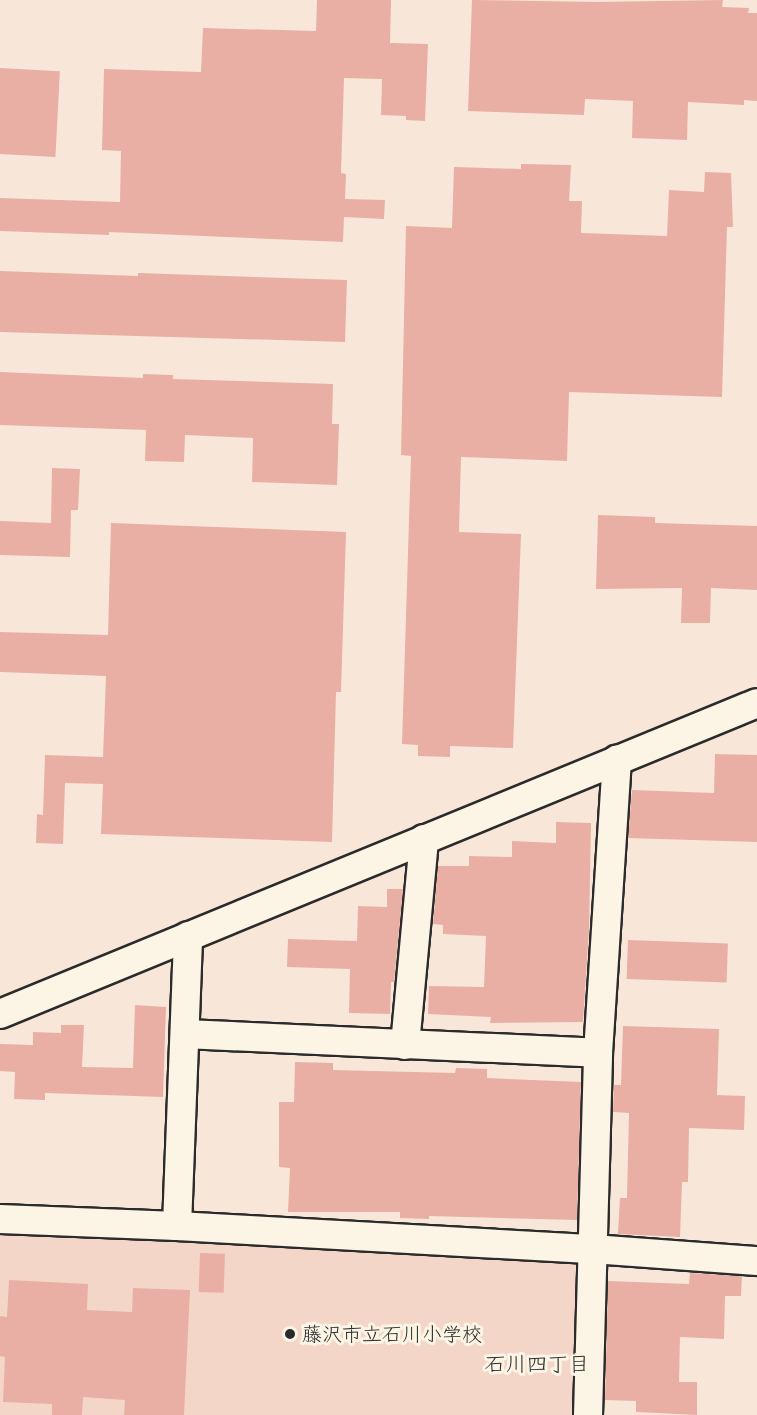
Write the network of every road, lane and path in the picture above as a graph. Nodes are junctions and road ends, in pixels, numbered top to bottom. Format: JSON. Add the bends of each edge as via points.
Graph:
{"nodes":[{"id":1,"x":757,"y":703,"type":"edge"},
{"id":2,"x":617,"y":760,"type":"junction"},
{"id":3,"x":424,"y":839,"type":"junction"},
{"id":4,"x":188,"y":936,"type":"junction"},
{"id":5,"x":0,"y":1014,"type":"edge"},
{"id":6,"x":185,"y":1034,"type":"junction"},
{"id":7,"x":405,"y":1045,"type":"junction"},
{"id":8,"x":598,"y":1053,"type":"junction"},
{"id":9,"x":0,"y":1219,"type":"edge"},
{"id":10,"x":177,"y":1226,"type":"junction"},
{"id":11,"x":593,"y":1249,"type":"junction"},
{"id":12,"x":757,"y":1262,"type":"edge"},
{"id":13,"x":588,"y":1415,"type":"edge"}],
"edges":[{"from":1,"to":2,"type":"street"},
{"from":2,"to":3,"type":"street"},
{"from":2,"to":8,"type":"street"},
{"from":3,"to":4,"type":"street"},
{"from":3,"to":7,"type":"street"},
{"from":4,"to":5,"type":"street"},
{"from":4,"to":6,"type":"street"},
{"from":6,"to":7,"type":"street"},
{"from":6,"to":10,"type":"street"},
{"from":7,"to":8,"type":"street"},
{"from":8,"to":11,"type":"street"},
{"from":9,"to":10,"type":"street"},
{"from":10,"to":11,"type":"street"},
{"from":11,"to":12,"type":"street"},
{"from":11,"to":13,"type":"street"}]}
